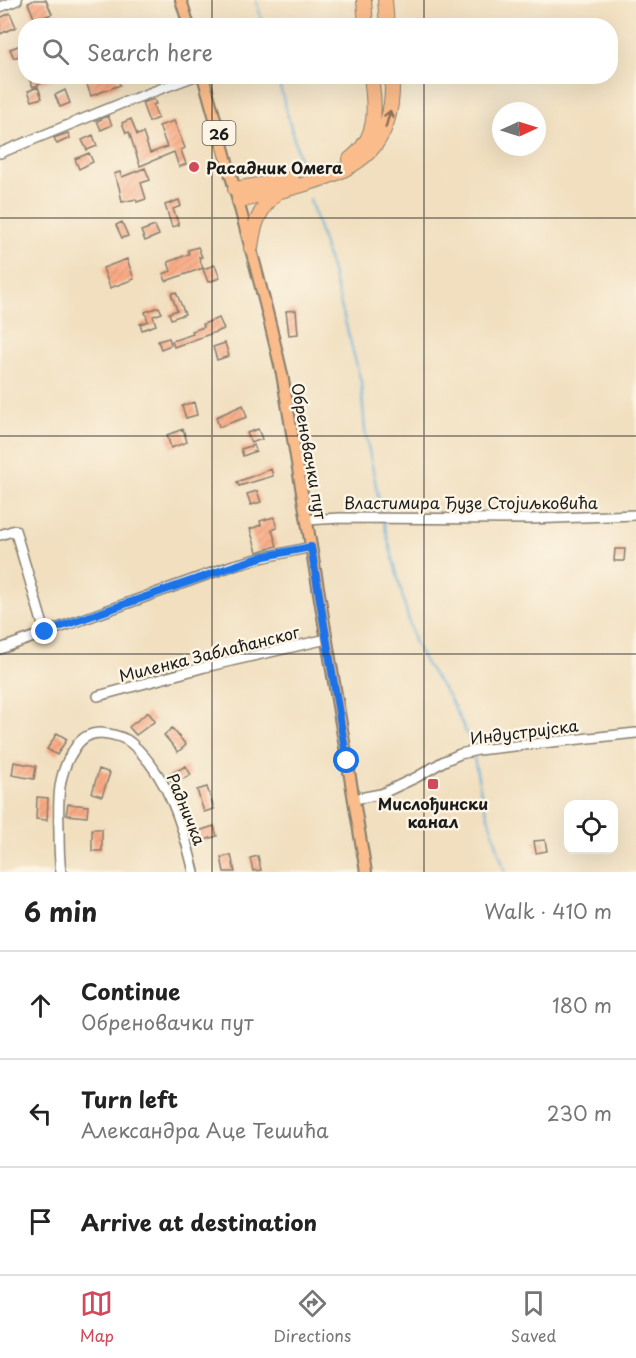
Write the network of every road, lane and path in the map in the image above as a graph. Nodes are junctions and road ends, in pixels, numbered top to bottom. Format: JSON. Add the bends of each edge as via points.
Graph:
{"nodes":[{"id":1,"x":17,"y":0,"type":"edge"},
{"id":2,"x":182,"y":0,"type":"edge"},
{"id":3,"x":364,"y":0,"type":"edge"},
{"id":4,"x":385,"y":0,"type":"edge"},
{"id":5,"x":0,"y":8,"type":"edge"},
{"id":6,"x":187,"y":18,"type":"edge"},
{"id":7,"x":365,"y":18,"type":"edge"},
{"id":8,"x":386,"y":18,"type":"edge"},
{"id":9,"x":174,"y":84,"type":"edge"},
{"id":10,"x":205,"y":84,"type":"edge"},
{"id":11,"x":372,"y":84,"type":"edge"},
{"id":12,"x":392,"y":84,"type":"edge"},
{"id":13,"x":0,"y":153,"type":"edge"},
{"id":14,"x":277,"y":192,"type":"junction"},
{"id":15,"x":237,"y":195,"type":"junction"},
{"id":16,"x":251,"y":248,"type":"junction"},
{"id":17,"x":636,"y":515,"type":"edge"},
{"id":18,"x":307,"y":520,"type":"junction"},
{"id":19,"x":0,"y":535,"type":"edge"},
{"id":20,"x":311,"y":547,"type":"junction"},
{"id":21,"x":45,"y":632,"type":"junction"},
{"id":22,"x":327,"y":639,"type":"junction"},
{"id":23,"x":0,"y":649,"type":"edge"},
{"id":24,"x":98,"y":696,"type":"dead end"},
{"id":25,"x":636,"y":733,"type":"edge"},
{"id":26,"x":354,"y":799,"type":"junction"},
{"id":27,"x":61,"y":872,"type":"edge"},
{"id":28,"x":194,"y":872,"type":"edge"},
{"id":29,"x":366,"y":872,"type":"edge"}],
"edges":[{"from":1,"to":5,"type":"street"},
{"from":2,"to":6,"type":"main road"},
{"from":3,"to":7,"type":"highway"},
{"from":4,"to":8,"type":"highway"},
{"from":9,"to":13,"type":"street"},
{"from":10,"to":15,"type":"main road","name":"Обреновачки пут","number":"26"},
{"from":11,"to":15,"type":"highway","via":[[373,124],[355,155],[339,165]]},
{"from":14,"to":12,"type":"highway","one_way":true,"via":[[341,172],[369,153],[385,128]]},
{"from":14,"to":15,"type":"highway"},
{"from":14,"to":16,"type":"highway","via":[[260,212]]},
{"from":15,"to":16,"type":"main road","name":"Обреновачки пут","number":"26"},
{"from":16,"to":18,"type":"main road","name":"Обреновачки пут","number":"26","via":[[282,374]]},
{"from":17,"to":18,"type":"street","name":"Властимира Ђузе Стојиљковића"},
{"from":18,"to":20,"type":"main road","name":"Обреновачки пут","number":"26"},
{"from":19,"to":21,"type":"street","via":[[15,530]]},
{"from":20,"to":21,"type":"street","via":[[265,556]]},
{"from":20,"to":22,"type":"main road","name":"Обреновачки пут","number":"26"},
{"from":21,"to":23,"type":"street"},
{"from":22,"to":24,"type":"street","name":"Миленка Заблаћанског"},
{"from":22,"to":26,"type":"main road","name":"Обреновачки пут","number":"26"},
{"from":25,"to":26,"type":"street","name":"Индустријска","via":[[478,750],[444,761],[389,791]]},
{"from":26,"to":29,"type":"main road","name":"Обреновачки пут","number":"26"},
{"from":27,"to":28,"type":"street","name":"Радничка","via":[[59,794],[65,761],[82,738],[94,733],[130,741],[155,770],[175,810]]}]}
